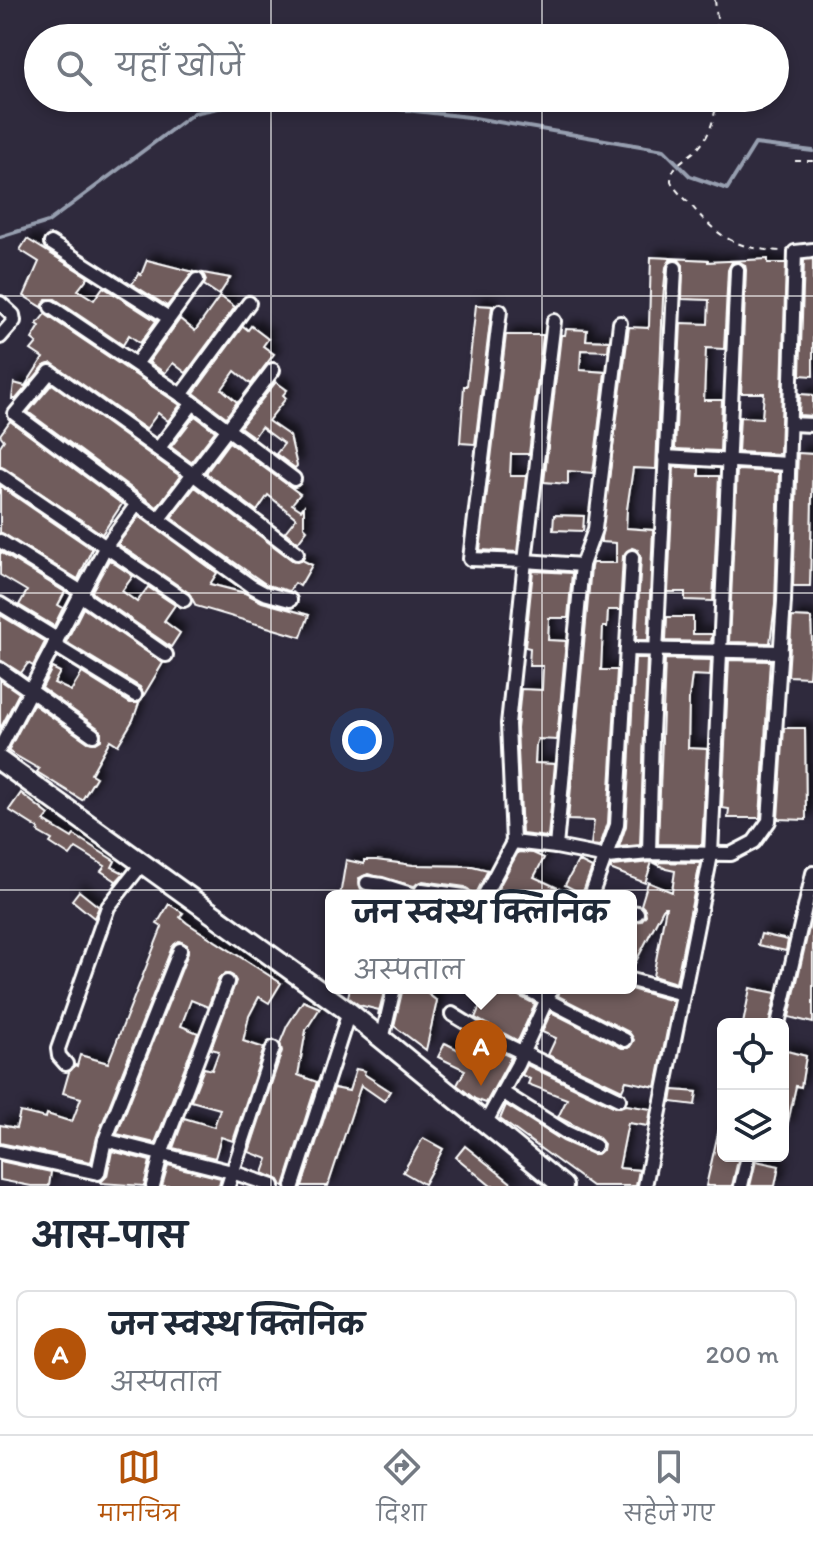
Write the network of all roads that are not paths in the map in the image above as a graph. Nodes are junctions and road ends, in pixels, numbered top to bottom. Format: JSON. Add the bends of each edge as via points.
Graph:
{"nodes":[{"id":1,"x":51,"y":243,"type":"dead end"},
{"id":2,"x":813,"y":250,"type":"edge"},
{"id":3,"x":675,"y":268,"type":"dead end"},
{"id":4,"x":737,"y":270,"type":"dead end"},
{"id":5,"x":197,"y":280,"type":"dead end"},
{"id":6,"x":0,"y":303,"type":"edge"},
{"id":7,"x":249,"y":303,"type":"dead end"},
{"id":8,"x":51,"y":307,"type":"dead end"},
{"id":9,"x":500,"y":311,"type":"dead end"},
{"id":10,"x":169,"y":318,"type":"junction"},
{"id":11,"x":554,"y":321,"type":"dead end"},
{"id":12,"x":620,"y":323,"type":"dead end"},
{"id":13,"x":0,"y":337,"type":"edge"},
{"id":14,"x":136,"y":364,"type":"junction"},
{"id":15,"x":273,"y":370,"type":"dead end"},
{"id":16,"x":187,"y":399,"type":"junction"},
{"id":17,"x":790,"y":424,"type":"junction"},
{"id":18,"x":813,"y":425,"type":"edge"},
{"id":19,"x":228,"y":430,"type":"junction"},
{"id":20,"x":158,"y":449,"type":"junction"},
{"id":21,"x":665,"y":457,"type":"junction"},
{"id":22,"x":730,"y":460,"type":"junction"},
{"id":23,"x":788,"y":464,"type":"junction"},
{"id":24,"x":0,"y":475,"type":"edge"},
{"id":25,"x":194,"y":475,"type":"junction"},
{"id":26,"x":294,"y":479,"type":"dead end"},
{"id":27,"x":137,"y":504,"type":"junction"},
{"id":28,"x":158,"y":520,"type":"junction"},
{"id":29,"x":0,"y":541,"type":"edge"},
{"id":30,"x":106,"y":546,"type":"junction"},
{"id":31,"x":297,"y":553,"type":"dead end"},
{"id":32,"x":632,"y":557,"type":"dead end"},
{"id":33,"x":525,"y":561,"type":"junction"},
{"id":34,"x":582,"y":565,"type":"junction"},
{"id":35,"x":82,"y":592,"type":"junction"},
{"id":36,"x":184,"y":600,"type":"dead end"},
{"id":37,"x":290,"y":600,"type":"dead end"},
{"id":38,"x":0,"y":604,"type":"edge"},
{"id":39,"x":55,"y":642,"type":"junction"},
{"id":40,"x":627,"y":649,"type":"junction"},
{"id":41,"x":658,"y":649,"type":"junction"},
{"id":42,"x":720,"y":650,"type":"junction"},
{"id":43,"x":781,"y":652,"type":"junction"},
{"id":44,"x":166,"y":655,"type":"dead end"},
{"id":45,"x":0,"y":669,"type":"edge"},
{"id":46,"x":30,"y":690,"type":"junction"},
{"id":47,"x":135,"y":695,"type":"dead end"},
{"id":48,"x":93,"y":735,"type":"dead end"},
{"id":49,"x":0,"y":748,"type":"edge"},
{"id":50,"x":0,"y":761,"type":"edge"},
{"id":51,"x":513,"y":842,"type":"junction"},
{"id":52,"x":556,"y":847,"type":"junction"},
{"id":53,"x":649,"y":853,"type":"junction"},
{"id":54,"x":711,"y":855,"type":"junction"},
{"id":55,"x":607,"y":857,"type":"junction"},
{"id":56,"x":142,"y":864,"type":"junction"},
{"id":57,"x":813,"y":873,"type":"edge"},
{"id":58,"x":367,"y":883,"type":"dead end"},
{"id":59,"x":398,"y":890,"type":"edge"},
{"id":60,"x":487,"y":890,"type":"edge"},
{"id":61,"x":593,"y":890,"type":"edge"},
{"id":62,"x":180,"y":950,"type":"dead end"},
{"id":63,"x":227,"y":982,"type":"dead end"},
{"id":64,"x":637,"y":982,"type":"edge"},
{"id":65,"x":393,"y":994,"type":"edge"},
{"id":66,"x":549,"y":994,"type":"edge"},
{"id":67,"x":683,"y":994,"type":"junction"},
{"id":68,"x":349,"y":1012,"type":"junction"},
{"id":69,"x":452,"y":1014,"type":"dead end"},
{"id":70,"x":779,"y":1018,"type":"edge"},
{"id":71,"x":382,"y":1040,"type":"junction"},
{"id":72,"x":625,"y":1040,"type":"dead end"},
{"id":73,"x":273,"y":1048,"type":"dead end"},
{"id":74,"x":522,"y":1052,"type":"junction"},
{"id":75,"x":66,"y":1064,"type":"dead end"},
{"id":76,"x":502,"y":1092,"type":"junction"},
{"id":77,"x":619,"y":1099,"type":"dead end"},
{"id":78,"x":486,"y":1122,"type":"junction"},
{"id":79,"x":105,"y":1140,"type":"junction"},
{"id":80,"x":595,"y":1146,"type":"dead end"},
{"id":81,"x":0,"y":1152,"type":"edge"},
{"id":82,"x":161,"y":1154,"type":"junction"},
{"id":83,"x":747,"y":1162,"type":"edge"},
{"id":84,"x":232,"y":1172,"type":"junction"},
{"id":85,"x":153,"y":1186,"type":"edge"},
{"id":86,"x":228,"y":1186,"type":"edge"},
{"id":87,"x":273,"y":1186,"type":"edge"},
{"id":88,"x":293,"y":1186,"type":"edge"},
{"id":89,"x":563,"y":1186,"type":"edge"},
{"id":90,"x":645,"y":1186,"type":"edge"},
{"id":91,"x":741,"y":1186,"type":"edge"}],
"edges":[{"from":1,"to":10,"type":"street"},
{"from":2,"to":17,"type":"street","via":[[795,252]]},
{"from":3,"to":21,"type":"street"},
{"from":4,"to":22,"type":"street"},
{"from":5,"to":10,"type":"street"},
{"from":6,"to":13,"type":"street","via":[[14,321]]},
{"from":7,"to":16,"type":"street"},
{"from":8,"to":14,"type":"street"},
{"from":9,"to":33,"type":"street","via":[[470,559]]},
{"from":10,"to":14,"type":"street"},
{"from":11,"to":33,"type":"street"},
{"from":12,"to":34,"type":"street","via":[[595,529]]},
{"from":14,"to":16,"type":"street"},
{"from":15,"to":19,"type":"street"},
{"from":16,"to":19,"type":"street"},
{"from":16,"to":20,"type":"street"},
{"from":17,"to":18,"type":"street"},
{"from":17,"to":23,"type":"street"},
{"from":19,"to":25,"type":"street"},
{"from":19,"to":26,"type":"street"},
{"from":20,"to":25,"type":"street"},
{"from":20,"to":27,"type":"street","via":[[50,372],[15,414]]},
{"from":21,"to":22,"type":"street"},
{"from":21,"to":41,"type":"street"},
{"from":22,"to":23,"type":"street"},
{"from":22,"to":42,"type":"street"},
{"from":23,"to":43,"type":"street"},
{"from":24,"to":30,"type":"street"},
{"from":25,"to":28,"type":"street"},
{"from":25,"to":31,"type":"street"},
{"from":27,"to":28,"type":"street"},
{"from":27,"to":30,"type":"street"},
{"from":28,"to":37,"type":"street","via":[[251,586]]},
{"from":29,"to":35,"type":"street"},
{"from":30,"to":35,"type":"street"},
{"from":30,"to":36,"type":"street"},
{"from":32,"to":40,"type":"street"},
{"from":33,"to":34,"type":"street"},
{"from":33,"to":51,"type":"street","via":[[508,724]]},
{"from":34,"to":52,"type":"street"},
{"from":35,"to":39,"type":"street"},
{"from":35,"to":44,"type":"street"},
{"from":38,"to":39,"type":"street"},
{"from":39,"to":46,"type":"street"},
{"from":39,"to":47,"type":"street"},
{"from":40,"to":41,"type":"street"},
{"from":40,"to":55,"type":"street","via":[[617,825]]},
{"from":41,"to":42,"type":"street"},
{"from":41,"to":53,"type":"street"},
{"from":42,"to":43,"type":"street"},
{"from":42,"to":54,"type":"street"},
{"from":43,"to":54,"type":"street","via":[[769,821],[754,842],[731,854]]},
{"from":45,"to":46,"type":"street"},
{"from":46,"to":48,"type":"street"},
{"from":46,"to":49,"type":"street"},
{"from":50,"to":56,"type":"street"},
{"from":51,"to":52,"type":"street"},
{"from":51,"to":60,"type":"street"},
{"from":52,"to":55,"type":"street"},
{"from":53,"to":54,"type":"street"},
{"from":53,"to":55,"type":"street"},
{"from":54,"to":67,"type":"street"},
{"from":55,"to":61,"type":"street"},
{"from":56,"to":68,"type":"street"},
{"from":56,"to":75,"type":"street","via":[[108,907],[96,937],[58,1049]]},
{"from":57,"to":70,"type":"street"},
{"from":58,"to":59,"type":"street"},
{"from":62,"to":79,"type":"street"},
{"from":63,"to":82,"type":"street"},
{"from":64,"to":67,"type":"street"},
{"from":65,"to":71,"type":"street"},
{"from":66,"to":72,"type":"street"},
{"from":66,"to":74,"type":"street"},
{"from":67,"to":90,"type":"street"},
{"from":68,"to":71,"type":"street"},
{"from":68,"to":88,"type":"street"},
{"from":69,"to":74,"type":"street"},
{"from":71,"to":78,"type":"street"},
{"from":73,"to":84,"type":"street"},
{"from":74,"to":76,"type":"street"},
{"from":74,"to":77,"type":"street"},
{"from":76,"to":78,"type":"street"},
{"from":76,"to":80,"type":"street"},
{"from":78,"to":89,"type":"street"},
{"from":79,"to":81,"type":"street","via":[[98,1173]]},
{"from":79,"to":82,"type":"street"},
{"from":82,"to":84,"type":"street"},
{"from":82,"to":85,"type":"street"},
{"from":83,"to":91,"type":"street"},
{"from":84,"to":86,"type":"street"},
{"from":84,"to":87,"type":"street"}]}
